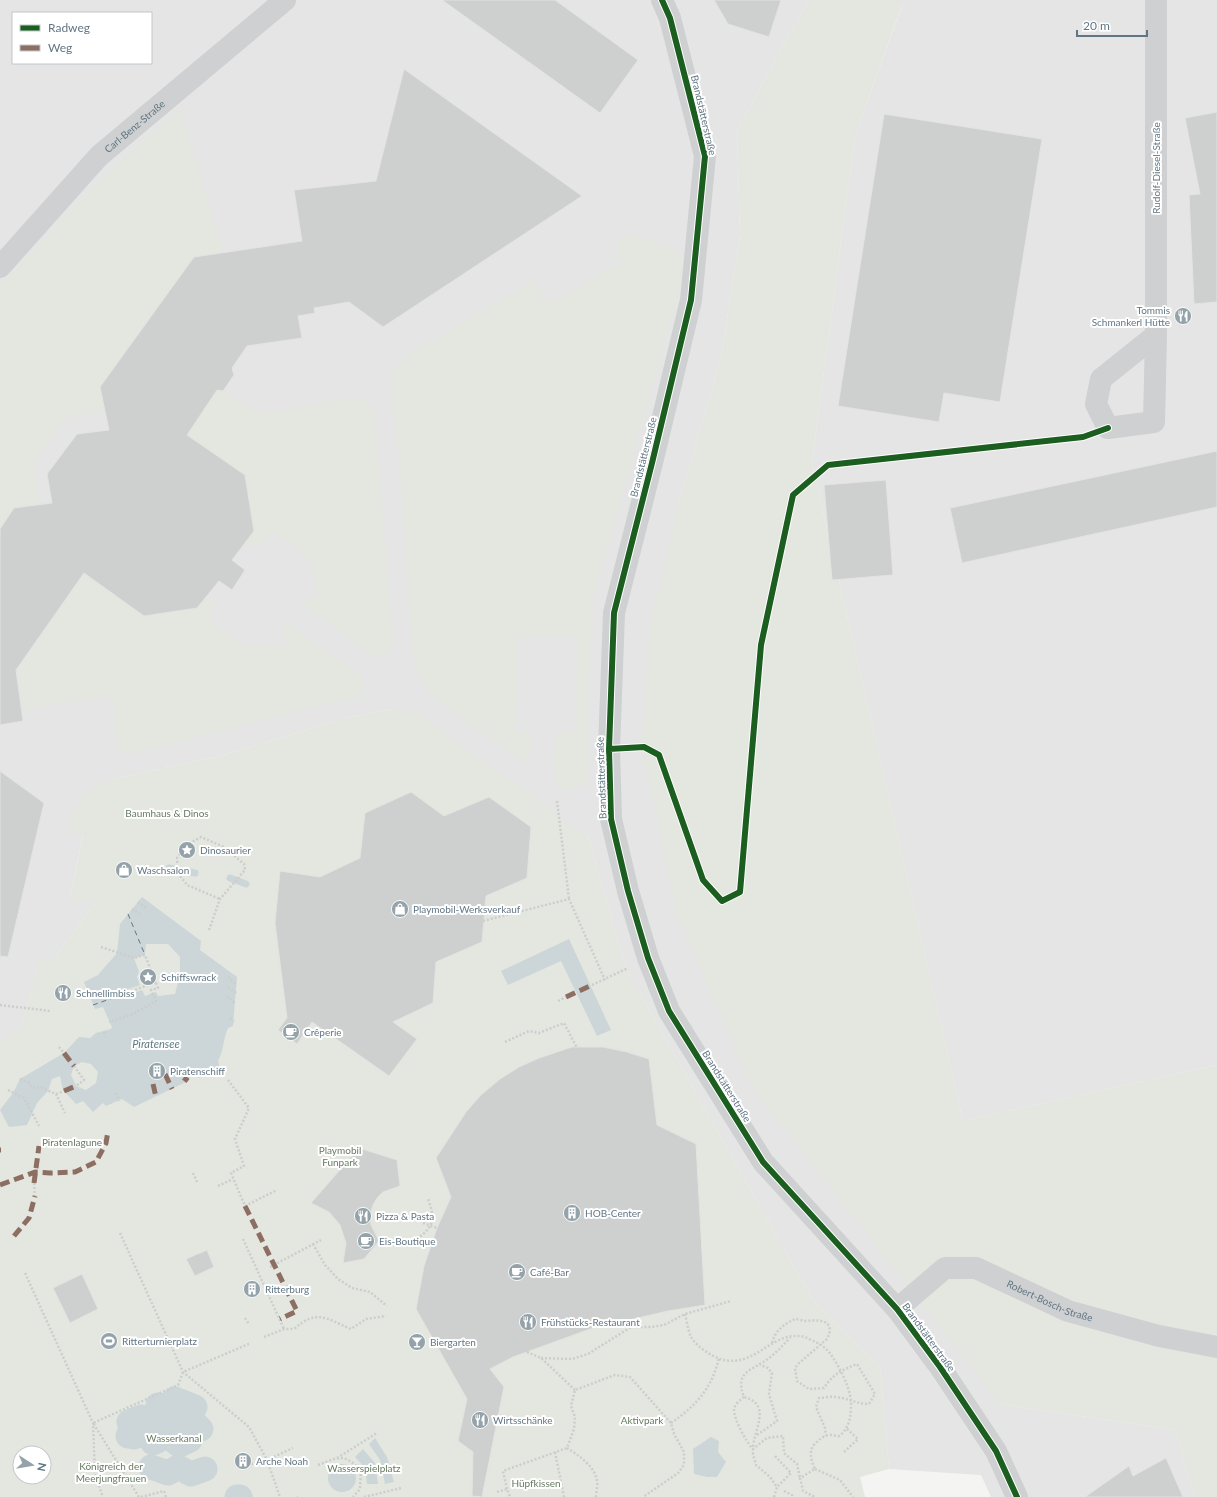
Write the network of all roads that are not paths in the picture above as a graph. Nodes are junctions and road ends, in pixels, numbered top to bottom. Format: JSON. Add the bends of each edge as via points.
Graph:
{"nodes":[{"id":1,"x":284,"y":0,"type":"edge"},
{"id":2,"x":662,"y":0,"type":"edge"},
{"id":3,"x":1156,"y":0,"type":"edge"},
{"id":4,"x":0,"y":267,"type":"edge"},
{"id":5,"x":1156,"y":335,"type":"dead end"},
{"id":6,"x":897,"y":1309,"type":"junction"},
{"id":7,"x":1217,"y":1347,"type":"edge"},
{"id":8,"x":1017,"y":1497,"type":"edge"}],
"edges":[{"from":1,"to":4,"type":"street","name":"Carl-Benz-Straße","via":[[99,156]]},
{"from":2,"to":6,"type":"street","name":"Brandstätterstraße","via":[[670,18],[705,156],[691,300],[614,613],[609,749],[611,818],[628,891],[648,958],[669,1011],[763,1162]]},
{"from":3,"to":5,"type":"street","name":"Rudolf-Diesel-Straße"},
{"from":6,"to":7,"type":"street","name":"Robert-Bosch-Straße","via":[[945,1268],[976,1268],[1068,1311],[1159,1336]]},
{"from":6,"to":8,"type":"street","name":"Brandstätterstraße","via":[[940,1367],[996,1451]]}]}
